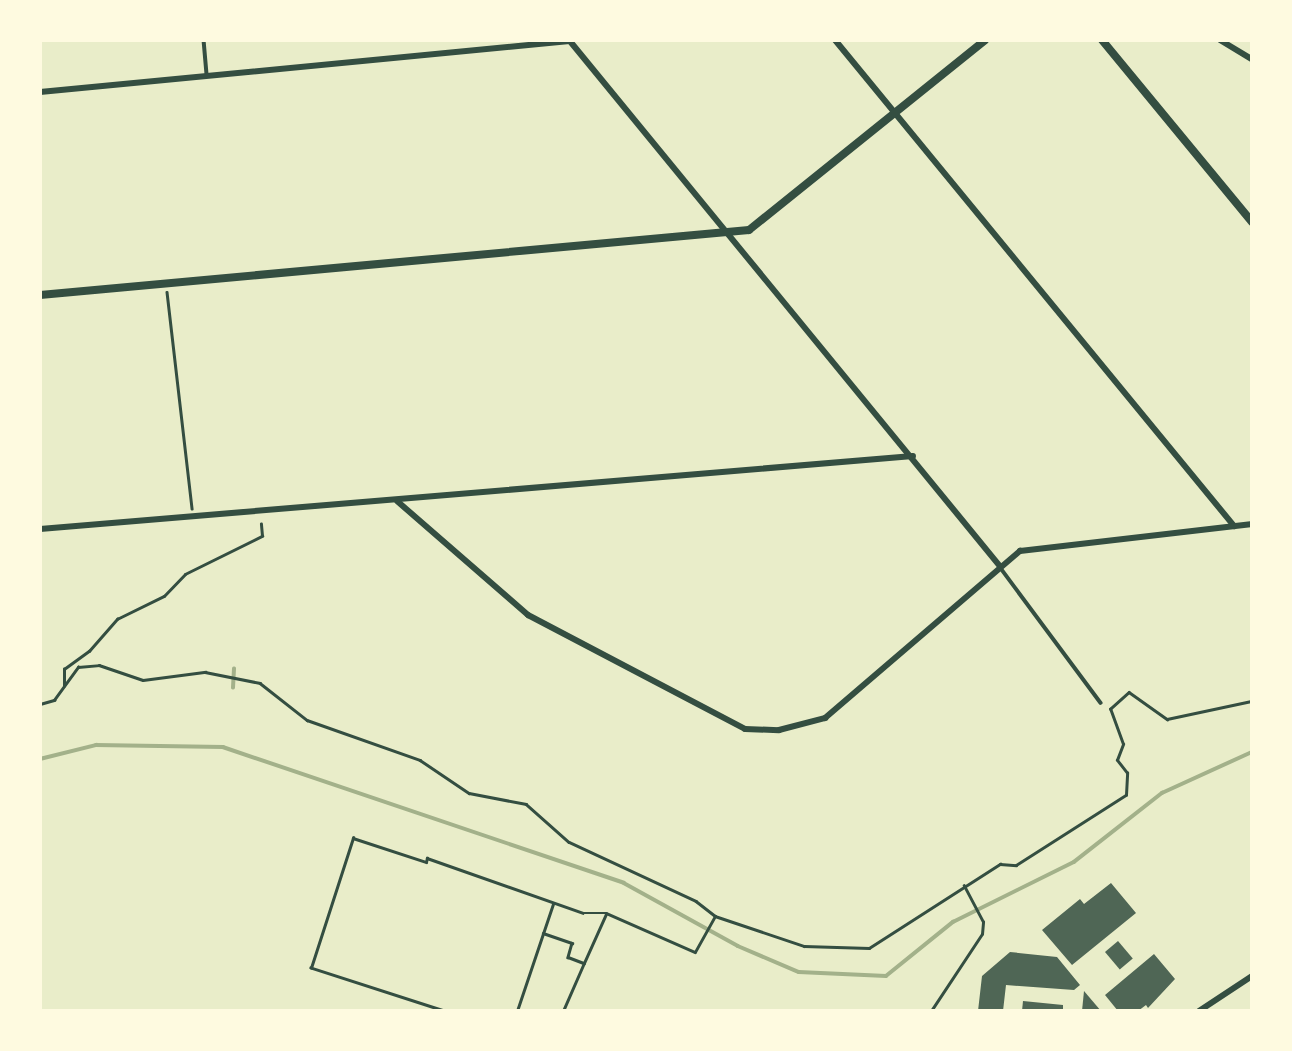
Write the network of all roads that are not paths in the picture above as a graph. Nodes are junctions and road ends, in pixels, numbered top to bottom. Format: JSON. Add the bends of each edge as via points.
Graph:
{"nodes":[{"id":1,"x":204,"y":40,"type":"edge"},
{"id":2,"x":835,"y":40,"type":"edge"},
{"id":3,"x":1102,"y":40,"type":"edge"},
{"id":4,"x":1220,"y":40,"type":"edge"},
{"id":5,"x":569,"y":41,"type":"edge"},
{"id":6,"x":987,"y":41,"type":"edge"},
{"id":7,"x":1252,"y":59,"type":"edge"},
{"id":8,"x":207,"y":79,"type":"junction"},
{"id":9,"x":40,"y":90,"type":"edge"},
{"id":10,"x":896,"y":115,"type":"junction"},
{"id":11,"x":1252,"y":222,"type":"edge"},
{"id":12,"x":728,"y":235,"type":"junction"},
{"id":13,"x":40,"y":295,"type":"edge"},
{"id":14,"x":913,"y":456,"type":"junction"},
{"id":15,"x":397,"y":501,"type":"junction"},
{"id":16,"x":1252,"y":524,"type":"edge"},
{"id":17,"x":1234,"y":526,"type":"junction"},
{"id":18,"x":40,"y":528,"type":"edge"},
{"id":19,"x":999,"y":565,"type":"junction"},
{"id":20,"x":1101,"y":703,"type":"dead end"},
{"id":21,"x":1252,"y":976,"type":"edge"},
{"id":22,"x":1199,"y":1011,"type":"edge"}],
"edges":[{"from":1,"to":8,"type":"lane"},
{"from":2,"to":10,"type":"street"},
{"from":3,"to":11,"type":"street"},
{"from":4,"to":7,"type":"street"},
{"from":5,"to":8,"type":"street"},
{"from":5,"to":12,"type":"street"},
{"from":6,"to":10,"type":"street"},
{"from":8,"to":9,"type":"street"},
{"from":10,"to":12,"type":"street","via":[[766,221]]},
{"from":10,"to":17,"type":"street"},
{"from":12,"to":13,"type":"street"},
{"from":12,"to":14,"type":"street"},
{"from":14,"to":15,"type":"street"},
{"from":14,"to":19,"type":"street"},
{"from":15,"to":18,"type":"street"},
{"from":15,"to":19,"type":"street","via":[[528,615],[745,729],[779,730],[825,718]]},
{"from":16,"to":17,"type":"street"},
{"from":17,"to":19,"type":"street","via":[[1020,551]]},
{"from":19,"to":20,"type":"lane"},
{"from":21,"to":22,"type":"street"}]}
